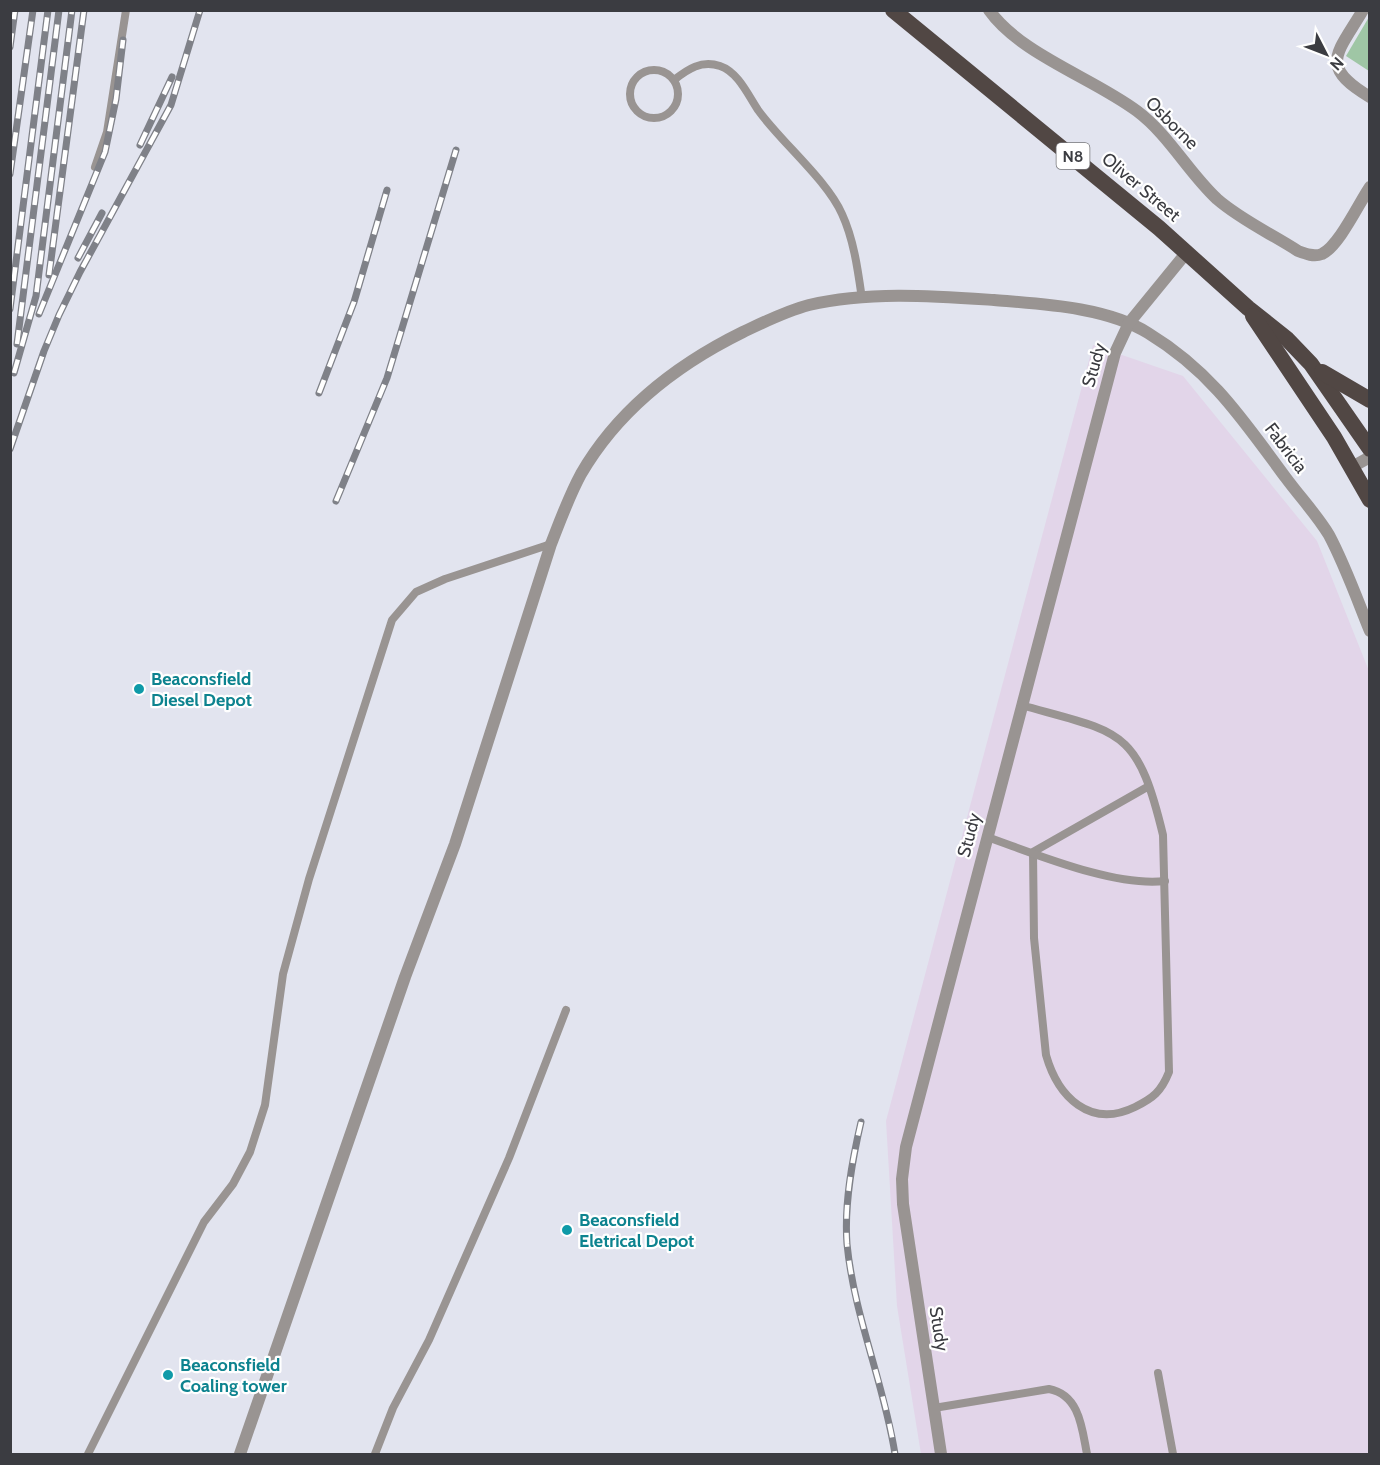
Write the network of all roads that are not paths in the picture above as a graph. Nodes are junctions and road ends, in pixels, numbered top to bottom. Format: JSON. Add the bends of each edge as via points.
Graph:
{"nodes":[{"id":1,"x":126,"y":10,"type":"edge"},
{"id":2,"x":893,"y":10,"type":"edge"},
{"id":3,"x":990,"y":10,"type":"edge"},
{"id":4,"x":1363,"y":10,"type":"edge"},
{"id":5,"x":674,"y":80,"type":"junction"},
{"id":6,"x":1370,"y":97,"type":"edge"},
{"id":7,"x":95,"y":167,"type":"dead end"},
{"id":8,"x":1370,"y":187,"type":"edge"},
{"id":9,"x":1187,"y":252,"type":"junction"},
{"id":10,"x":861,"y":299,"type":"junction"},
{"id":11,"x":1248,"y":308,"type":"junction"},
{"id":12,"x":1129,"y":323,"type":"junction"},
{"id":13,"x":1311,"y":364,"type":"junction"},
{"id":14,"x":1370,"y":400,"type":"edge"},
{"id":15,"x":1370,"y":449,"type":"edge"},
{"id":16,"x":1370,"y":457,"type":"edge"},
{"id":17,"x":1352,"y":467,"type":"junction"},
{"id":18,"x":1370,"y":500,"type":"edge"},
{"id":19,"x":551,"y":544,"type":"junction"},
{"id":20,"x":1370,"y":631,"type":"edge"},
{"id":21,"x":1022,"y":705,"type":"junction"},
{"id":22,"x":1149,"y":786,"type":"junction"},
{"id":23,"x":987,"y":837,"type":"junction"},
{"id":24,"x":1033,"y":852,"type":"junction"},
{"id":25,"x":1165,"y":881,"type":"junction"},
{"id":26,"x":566,"y":1011,"type":"dead end"},
{"id":27,"x":1158,"y":1373,"type":"dead end"},
{"id":28,"x":934,"y":1408,"type":"junction"},
{"id":29,"x":88,"y":1455,"type":"edge"},
{"id":30,"x":240,"y":1455,"type":"edge"},
{"id":31,"x":375,"y":1455,"type":"edge"},
{"id":32,"x":941,"y":1455,"type":"edge"},
{"id":33,"x":1087,"y":1455,"type":"edge"},
{"id":34,"x":1173,"y":1455,"type":"edge"}],
"edges":[{"from":1,"to":7,"type":"lane","via":[[107,132]]},
{"from":2,"to":9,"type":"highway","name":"Oliver Street","number":"N8"},
{"from":3,"to":8,"type":"street","name":"Osborne","via":[[1003,27],[1027,44],[1137,111],[1225,205],[1298,251],[1313,255],[1327,250]]},
{"from":4,"to":6,"type":"street","via":[[1342,45],[1337,66],[1346,82]]},
{"from":5,"to":5,"type":"lane","via":[[678,95],[672,110],[659,118],[643,116],[632,104],[630,89],[639,75],[653,70]]},
{"from":5,"to":10,"type":"lane","via":[[691,67],[705,63],[726,68],[736,77],[841,211],[855,255]]},
{"from":9,"to":11,"type":"highway","name":"Oliver Street","number":"N8"},
{"from":9,"to":12,"type":"street","name":"Study"},
{"from":10,"to":12,"type":"street","name":"Fabricia","via":[[913,297],[1027,303],[1074,309]]},
{"from":10,"to":19,"type":"street","name":"Fabricia","via":[[809,305],[772,318],[704,351],[670,374],[635,405],[582,472]]},
{"from":11,"to":13,"type":"highway","name":"Oliver Street","number":"N8"},
{"from":11,"to":17,"type":"highway","name":"Oliver Street","number":"N8"},
{"from":12,"to":20,"type":"street","name":"Fabricia","via":[[1193,365],[1227,399],[1327,532]]},
{"from":12,"to":21,"type":"street","name":"Study","via":[[1114,353]]},
{"from":13,"to":14,"type":"highway"},
{"from":13,"to":15,"type":"highway","name":"Oliver Street","number":"N8"},
{"from":16,"to":17,"type":"street"},
{"from":17,"to":18,"type":"highway","name":"Oliver Street","number":"N8"},
{"from":19,"to":29,"type":"lane","via":[[416,592],[392,620],[309,879],[283,974],[265,1105],[250,1152],[233,1184],[204,1221]]},
{"from":19,"to":30,"type":"street","name":"Fabricia","via":[[455,844],[397,999]]},
{"from":21,"to":22,"type":"lane","via":[[1114,734],[1129,746]]},
{"from":21,"to":23,"type":"street","name":"Study"},
{"from":22,"to":24,"type":"lane"},
{"from":22,"to":25,"type":"lane","via":[[1163,835]]},
{"from":23,"to":24,"type":"lane"},
{"from":23,"to":28,"type":"street","name":"Study","via":[[914,1109],[902,1179],[906,1237]]},
{"from":24,"to":25,"type":"lane","via":[[1114,877]]},
{"from":24,"to":25,"type":"lane","via":[[1034,938],[1046,1055],[1051,1073],[1069,1099],[1101,1115],[1119,1115],[1152,1099],[1163,1088],[1169,1072]]},
{"from":26,"to":31,"type":"lane","via":[[508,1158]]},
{"from":27,"to":34,"type":"lane"},
{"from":28,"to":32,"type":"street","name":"Study"},
{"from":28,"to":33,"type":"lane","via":[[1057,1390],[1079,1415]]}]}
